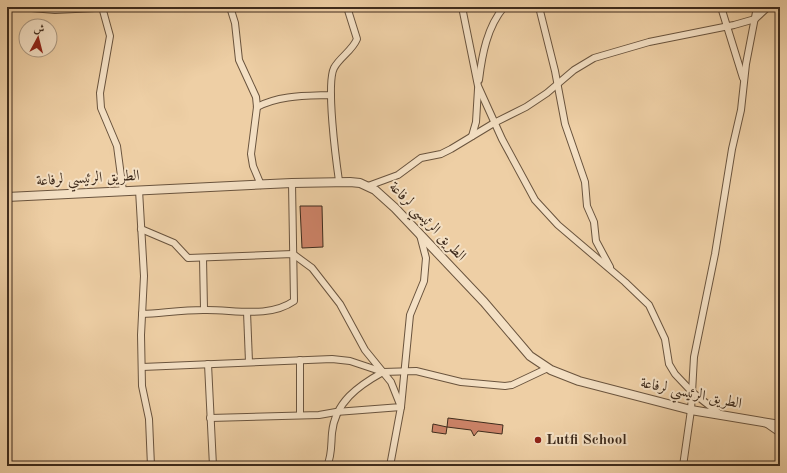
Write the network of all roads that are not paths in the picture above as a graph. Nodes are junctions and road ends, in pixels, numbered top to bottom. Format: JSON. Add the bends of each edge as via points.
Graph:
{"nodes":[{"id":1,"x":20,"y":7,"type":"edge"},
{"id":2,"x":116,"y":7,"type":"edge"},
{"id":3,"x":230,"y":7,"type":"edge"},
{"id":4,"x":347,"y":7,"type":"edge"},
{"id":5,"x":462,"y":7,"type":"edge"},
{"id":6,"x":504,"y":7,"type":"edge"},
{"id":7,"x":539,"y":7,"type":"edge"},
{"id":8,"x":721,"y":7,"type":"edge"},
{"id":9,"x":756,"y":7,"type":"edge"},
{"id":10,"x":768,"y":7,"type":"edge"},
{"id":11,"x":103,"y":8,"type":"edge"},
{"id":12,"x":755,"y":19,"type":"junction"},
{"id":13,"x":726,"y":27,"type":"junction"},
{"id":14,"x":744,"y":81,"type":"junction"},
{"id":15,"x":557,"y":84,"type":"junction"},
{"id":16,"x":478,"y":86,"type":"junction"},
{"id":17,"x":331,"y":95,"type":"junction"},
{"id":18,"x":257,"y":107,"type":"junction"},
{"id":19,"x":494,"y":123,"type":"junction"},
{"id":20,"x":472,"y":136,"type":"junction"},
{"id":21,"x":339,"y":181,"type":"junction"},
{"id":22,"x":292,"y":183,"type":"junction"},
{"id":23,"x":261,"y":184,"type":"junction"},
{"id":24,"x":368,"y":186,"type":"junction"},
{"id":25,"x":139,"y":190,"type":"junction"},
{"id":26,"x":123,"y":191,"type":"junction"},
{"id":27,"x":7,"y":198,"type":"edge"},
{"id":28,"x":141,"y":229,"type":"junction"},
{"id":29,"x":419,"y":233,"type":"junction"},
{"id":30,"x":293,"y":254,"type":"junction"},
{"id":31,"x":203,"y":258,"type":"junction"},
{"id":32,"x":612,"y":272,"type":"junction"},
{"id":33,"x":204,"y":310,"type":"junction"},
{"id":34,"x":247,"y":312,"type":"junction"},
{"id":35,"x":142,"y":314,"type":"junction"},
{"id":36,"x":300,"y":360,"type":"junction"},
{"id":37,"x":249,"y":362,"type":"junction"},
{"id":38,"x":208,"y":364,"type":"junction"},
{"id":39,"x":142,"y":367,"type":"junction"},
{"id":40,"x":548,"y":368,"type":"junction"},
{"id":41,"x":383,"y":372,"type":"junction"},
{"id":42,"x":403,"y":372,"type":"junction"},
{"id":43,"x":692,"y":392,"type":"junction"},
{"id":44,"x":401,"y":407,"type":"junction"},
{"id":45,"x":691,"y":410,"type":"junction"},
{"id":46,"x":336,"y":412,"type":"junction"},
{"id":47,"x":300,"y":414,"type":"junction"},
{"id":48,"x":723,"y":416,"type":"junction"},
{"id":49,"x":210,"y":418,"type":"junction"},
{"id":50,"x":766,"y":423,"type":"junction"},
{"id":51,"x":780,"y":425,"type":"edge"},
{"id":52,"x":780,"y":433,"type":"edge"},
{"id":53,"x":151,"y":466,"type":"edge"},
{"id":54,"x":213,"y":466,"type":"edge"},
{"id":55,"x":327,"y":466,"type":"edge"},
{"id":56,"x":390,"y":466,"type":"edge"},
{"id":57,"x":683,"y":466,"type":"edge"}],
"edges":[{"from":1,"to":11,"type":"street","via":[[55,10]]},
{"from":2,"to":11,"type":"street"},
{"from":3,"to":18,"type":"street","via":[[239,60],[256,97]]},
{"from":4,"to":17,"type":"street","via":[[357,40],[353,49],[334,68]]},
{"from":5,"to":16,"type":"street"},
{"from":6,"to":16,"type":"street","via":[[491,27],[482,57]]},
{"from":7,"to":15,"type":"street"},
{"from":8,"to":13,"type":"street"},
{"from":9,"to":12,"type":"street"},
{"from":10,"to":12,"type":"street"},
{"from":11,"to":26,"type":"street","via":[[110,36],[100,93],[101,108],[117,146]]},
{"from":12,"to":13,"type":"street"},
{"from":12,"to":14,"type":"street"},
{"from":13,"to":14,"type":"street"},
{"from":13,"to":15,"type":"street","via":[[649,42],[600,56],[583,63]]},
{"from":14,"to":43,"type":"street","via":[[741,110],[694,358]]},
{"from":15,"to":19,"type":"street","via":[[526,107]]},
{"from":15,"to":32,"type":"street","via":[[565,124],[586,182],[587,206],[594,222],[597,248]]},
{"from":16,"to":19,"type":"street"},
{"from":16,"to":20,"type":"street","via":[[478,111]]},
{"from":17,"to":18,"type":"street","via":[[294,96],[273,100]]},
{"from":17,"to":21,"type":"street"},
{"from":18,"to":23,"type":"street","via":[[251,154]]},
{"from":19,"to":20,"type":"street"},
{"from":19,"to":32,"type":"street","via":[[535,200],[558,225]]},
{"from":20,"to":24,"type":"street","via":[[441,154],[421,158],[398,175]]},
{"from":21,"to":22,"type":"street","name":"الطريق الرئيسي لرفاعة"},
{"from":21,"to":24,"type":"street","name":"الطريق الرئيسي لرفاعة"},
{"from":22,"to":23,"type":"street","name":"الطريق الرئيسي لرفاعة"},
{"from":22,"to":30,"type":"street"},
{"from":23,"to":25,"type":"street","name":"الطريق الرئيسي لرفاعة"},
{"from":24,"to":29,"type":"street","name":"الطريق الرئيسي لرفاعة","via":[[383,196]]},
{"from":25,"to":26,"type":"street","name":"الطريق الرئيسي لرفاعة"},
{"from":25,"to":28,"type":"street"},
{"from":26,"to":27,"type":"street","name":"الطريق الرئيسي لرفاعة"},
{"from":28,"to":31,"type":"street","via":[[174,243],[188,258]]},
{"from":28,"to":35,"type":"street","via":[[144,276]]},
{"from":29,"to":40,"type":"street","name":"الطريق الرئيسي لرفاعة","via":[[484,302],[530,356]]},
{"from":29,"to":42,"type":"street","via":[[426,258],[424,281],[410,315]]},
{"from":30,"to":31,"type":"street"},
{"from":30,"to":34,"type":"street","via":[[294,301],[281,307]]},
{"from":30,"to":41,"type":"street","via":[[312,268],[340,304],[365,350]]},
{"from":31,"to":33,"type":"street"},
{"from":32,"to":43,"type":"street","via":[[649,305],[664,338],[670,364]]},
{"from":33,"to":34,"type":"street"},
{"from":33,"to":35,"type":"street"},
{"from":34,"to":37,"type":"street"},
{"from":35,"to":39,"type":"street"},
{"from":36,"to":37,"type":"street"},
{"from":36,"to":41,"type":"street","via":[[350,361]]},
{"from":36,"to":47,"type":"street"},
{"from":37,"to":38,"type":"street"},
{"from":38,"to":39,"type":"street"},
{"from":38,"to":49,"type":"street"},
{"from":39,"to":53,"type":"street","via":[[144,397],[149,419]]},
{"from":40,"to":42,"type":"street","via":[[505,386],[461,382],[425,372]]},
{"from":40,"to":45,"type":"street","name":"الطريق الرئيسي لرفاعة","via":[[579,381]]},
{"from":41,"to":42,"type":"street"},
{"from":41,"to":44,"type":"street","via":[[395,390]]},
{"from":41,"to":46,"type":"street","via":[[356,389]]},
{"from":42,"to":44,"type":"street"},
{"from":43,"to":45,"type":"street"},
{"from":43,"to":48,"type":"street"},
{"from":44,"to":46,"type":"street"},
{"from":44,"to":56,"type":"street"},
{"from":45,"to":48,"type":"street","name":"الطريق الرئيسي لرفاعة"},
{"from":45,"to":57,"type":"street"},
{"from":46,"to":47,"type":"street"},
{"from":46,"to":55,"type":"street","via":[[331,456]]},
{"from":47,"to":49,"type":"street"},
{"from":48,"to":50,"type":"street","name":"الطريق الرئيسي لرفاعة"},
{"from":49,"to":54,"type":"street"},
{"from":50,"to":51,"type":"street","name":"الطريق الرئيسي لرفاعة"},
{"from":50,"to":52,"type":"street"}]}
